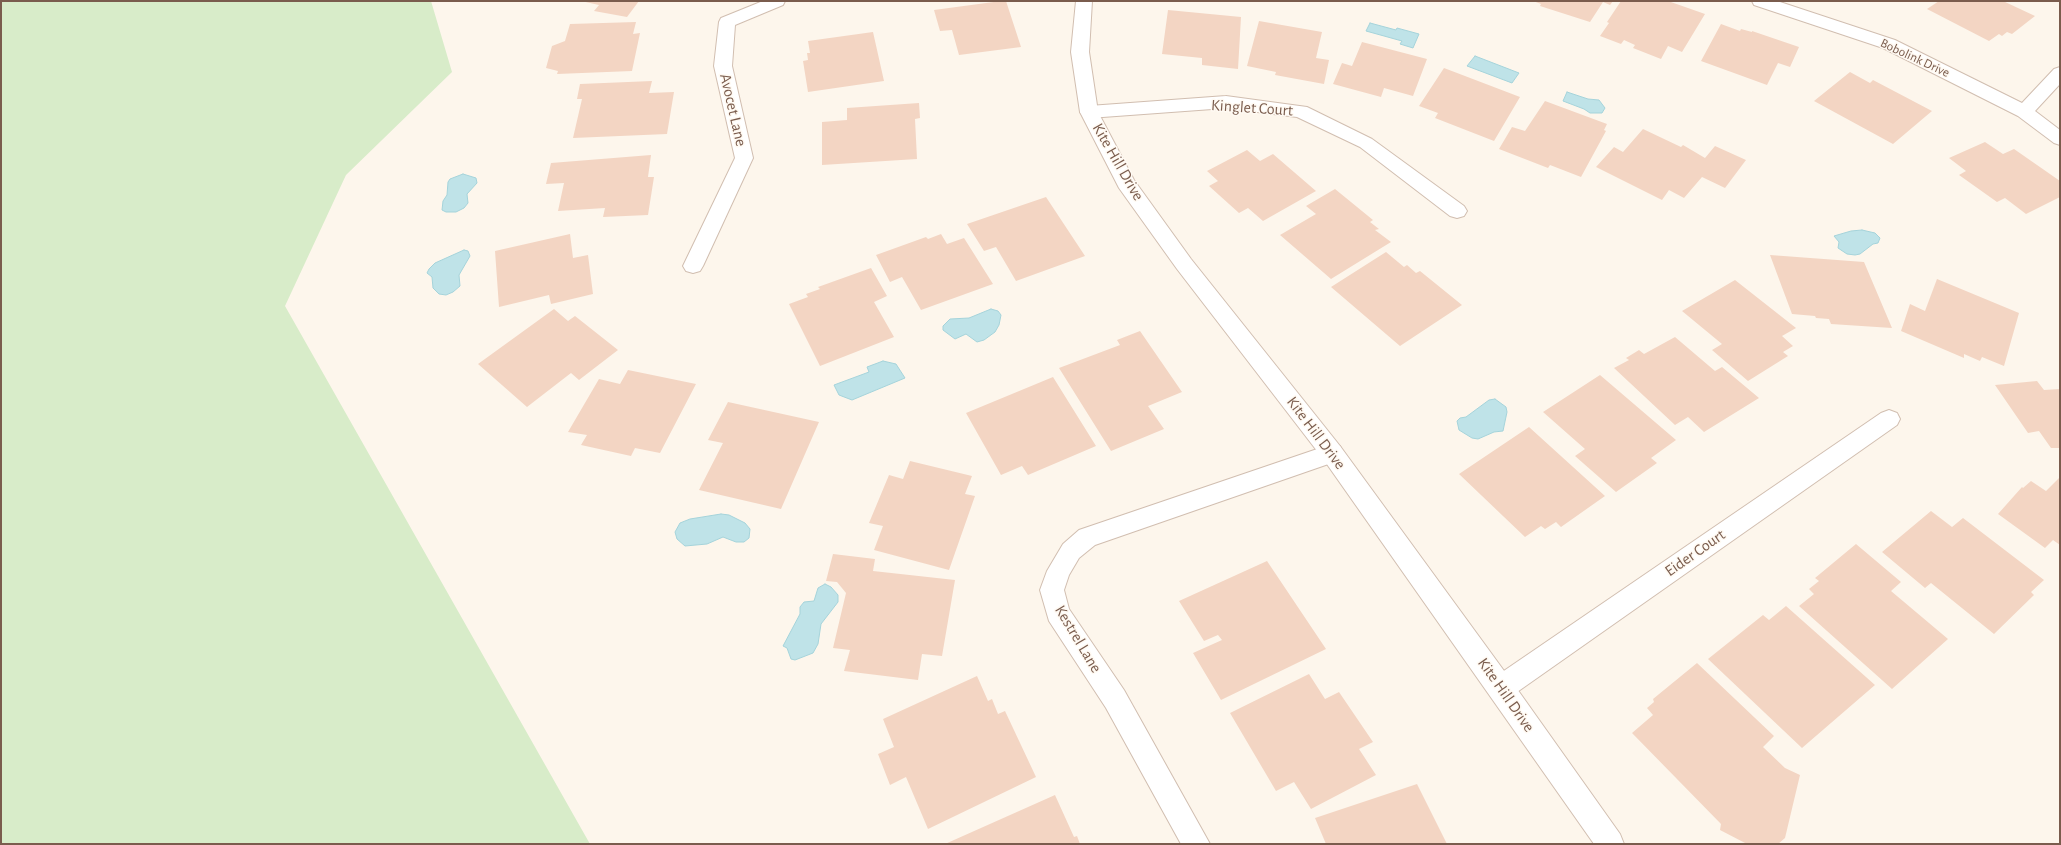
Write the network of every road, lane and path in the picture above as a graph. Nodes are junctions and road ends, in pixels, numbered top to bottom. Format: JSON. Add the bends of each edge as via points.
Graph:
{"nodes":[{"id":1,"x":777,"y":1,"type":"edge"},
{"id":2,"x":1084,"y":1,"type":"edge"},
{"id":3,"x":1760,"y":1,"type":"edge"},
{"id":4,"x":2060,"y":74,"type":"edge"},
{"id":5,"x":1089,"y":112,"type":"junction"},
{"id":6,"x":2024,"y":112,"type":"junction"},
{"id":7,"x":2060,"y":139,"type":"edge"},
{"id":8,"x":1457,"y":211,"type":"dead end"},
{"id":9,"x":693,"y":266,"type":"dead end"},
{"id":10,"x":1889,"y":419,"type":"dead end"},
{"id":11,"x":1332,"y":453,"type":"junction"},
{"id":12,"x":1501,"y":688,"type":"junction"},
{"id":13,"x":1196,"y":844,"type":"edge"},
{"id":14,"x":1610,"y":844,"type":"edge"}],
"edges":[{"from":1,"to":9,"type":"street","name":"Avocet Lane","via":[[727,22],[723,66],[744,158]]},
{"from":2,"to":5,"type":"street","name":"Kite Hill Drive","via":[[1080,52]]},
{"from":3,"to":6,"type":"street","name":"Bobolink Drive","via":[[1889,44]]},
{"from":4,"to":6,"type":"street"},
{"from":5,"to":8,"type":"street","name":"Kinglet Court","via":[[1226,102],[1301,111],[1366,143]]},
{"from":5,"to":11,"type":"street","name":"Kite Hill Drive","via":[[1126,183],[1184,264]]},
{"from":6,"to":7,"type":"street","name":"Bobolink Drive"},
{"from":10,"to":12,"type":"street","name":"Eider Court"},
{"from":11,"to":12,"type":"street","name":"Kite Hill Drive"},
{"from":11,"to":13,"type":"street","name":"Kestrel Lane","via":[[1087,536],[1071,551],[1059,571],[1052,590],[1058,612],[1115,699]]},
{"from":12,"to":14,"type":"street","name":"Kite Hill Drive"}]}
